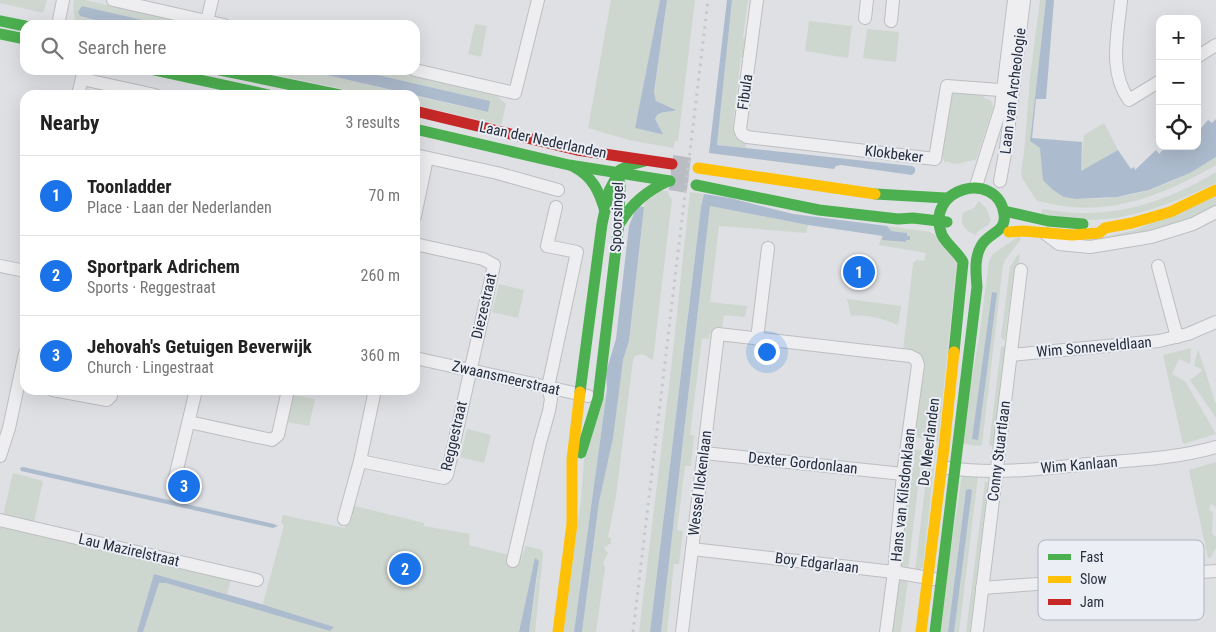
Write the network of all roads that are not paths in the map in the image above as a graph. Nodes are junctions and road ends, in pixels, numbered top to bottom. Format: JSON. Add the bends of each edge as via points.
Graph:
{"nodes":[{"id":1,"x":63,"y":0,"type":"edge"},
{"id":2,"x":113,"y":0,"type":"edge"},
{"id":3,"x":212,"y":0,"type":"edge"},
{"id":4,"x":538,"y":0,"type":"edge"},
{"id":5,"x":757,"y":0,"type":"edge"},
{"id":6,"x":867,"y":0,"type":"edge"},
{"id":7,"x":893,"y":0,"type":"edge"},
{"id":8,"x":1014,"y":0,"type":"edge"},
{"id":9,"x":1024,"y":0,"type":"edge"},
{"id":10,"x":1121,"y":0,"type":"edge"},
{"id":11,"x":865,"y":18,"type":"dead end"},
{"id":12,"x":0,"y":20,"type":"edge"},
{"id":13,"x":59,"y":20,"type":"edge"},
{"id":14,"x":203,"y":20,"type":"edge"},
{"id":15,"x":207,"y":20,"type":"edge"},
{"id":16,"x":891,"y":21,"type":"dead end"},
{"id":17,"x":20,"y":25,"type":"edge"},
{"id":18,"x":0,"y":34,"type":"edge"},
{"id":19,"x":20,"y":38,"type":"edge"},
{"id":20,"x":1216,"y":45,"type":"edge"},
{"id":21,"x":1201,"y":54,"type":"edge"},
{"id":22,"x":420,"y":71,"type":"edge"},
{"id":23,"x":83,"y":75,"type":"edge"},
{"id":24,"x":86,"y":75,"type":"edge"},
{"id":25,"x":177,"y":75,"type":"edge"},
{"id":26,"x":244,"y":75,"type":"edge"},
{"id":27,"x":1156,"y":83,"type":"edge"},
{"id":28,"x":79,"y":90,"type":"edge"},
{"id":29,"x":138,"y":90,"type":"edge"},
{"id":30,"x":246,"y":90,"type":"edge"},
{"id":31,"x":316,"y":90,"type":"edge"},
{"id":32,"x":1008,"y":90,"type":"junction"},
{"id":33,"x":420,"y":113,"type":"edge"},
{"id":34,"x":420,"y":130,"type":"edge"},
{"id":35,"x":742,"y":134,"type":"joint"},
{"id":36,"x":577,"y":150,"type":"junction"},
{"id":37,"x":421,"y":156,"type":"edge"},
{"id":38,"x":645,"y":161,"type":"junction"},
{"id":39,"x":672,"y":164,"type":"tunnel mouth"},
{"id":40,"x":569,"y":165,"type":"junction"},
{"id":41,"x":698,"y":168,"type":"tunnel mouth"},
{"id":42,"x":618,"y":172,"type":"junction"},
{"id":43,"x":1000,"y":182,"type":"joint"},
{"id":44,"x":696,"y":185,"type":"tunnel mouth"},
{"id":45,"x":976,"y":186,"type":"junction"},
{"id":46,"x":558,"y":190,"type":"dead end"},
{"id":47,"x":1216,"y":190,"type":"edge"},
{"id":48,"x":946,"y":198,"type":"junction"},
{"id":49,"x":556,"y":207,"type":"dead end"},
{"id":50,"x":605,"y":211,"type":"junction"},
{"id":51,"x":1008,"y":212,"type":"junction"},
{"id":52,"x":1216,"y":212,"type":"edge"},
{"id":53,"x":620,"y":223,"type":"junction"},
{"id":54,"x":942,"y":224,"type":"junction"},
{"id":55,"x":1104,"y":228,"type":"junction"},
{"id":56,"x":1009,"y":232,"type":"junction"},
{"id":57,"x":1046,"y":234,"type":"junction"},
{"id":58,"x":420,"y":245,"type":"edge"},
{"id":59,"x":768,"y":248,"type":"dead end"},
{"id":60,"x":983,"y":249,"type":"junction"},
{"id":61,"x":0,"y":266,"type":"edge"},
{"id":62,"x":1158,"y":266,"type":"dead end"},
{"id":63,"x":20,"y":270,"type":"edge"},
{"id":64,"x":1021,"y":270,"type":"dead end"},
{"id":65,"x":1216,"y":322,"type":"edge"},
{"id":66,"x":1177,"y":337,"type":"junction"},
{"id":67,"x":757,"y":339,"type":"junction"},
{"id":68,"x":1010,"y":355,"type":"junction"},
{"id":69,"x":420,"y":359,"type":"edge"},
{"id":70,"x":469,"y":369,"type":"junction"},
{"id":71,"x":548,"y":387,"type":"junction"},
{"id":72,"x":20,"y":391,"type":"edge"},
{"id":73,"x":579,"y":394,"type":"junction"},
{"id":74,"x":80,"y":395,"type":"edge"},
{"id":75,"x":111,"y":395,"type":"edge"},
{"id":76,"x":195,"y":395,"type":"edge"},
{"id":77,"x":287,"y":395,"type":"edge"},
{"id":78,"x":374,"y":395,"type":"edge"},
{"id":79,"x":598,"y":398,"type":"junction"},
{"id":80,"x":189,"y":422,"type":"junction"},
{"id":81,"x":1216,"y":447,"type":"edge"},
{"id":82,"x":704,"y":453,"type":"junction"},
{"id":83,"x":0,"y":456,"type":"edge"},
{"id":84,"x":360,"y":461,"type":"junction"},
{"id":85,"x":941,"y":467,"type":"junction"},
{"id":86,"x":955,"y":469,"type":"junction"},
{"id":87,"x":996,"y":472,"type":"junction"},
{"id":88,"x":903,"y":474,"type":"junction"},
{"id":89,"x":574,"y":480,"type":"junction"},
{"id":90,"x":173,"y":486,"type":"dead end"},
{"id":91,"x":344,"y":519,"type":"dead end"},
{"id":92,"x":0,"y":520,"type":"edge"},
{"id":93,"x":692,"y":549,"type":"junction"},
{"id":94,"x":513,"y":561,"type":"dead end"},
{"id":95,"x":894,"y":572,"type":"junction"},
{"id":96,"x":928,"y":578,"type":"junction"},
{"id":97,"x":257,"y":580,"type":"dead end"},
{"id":98,"x":942,"y":580,"type":"junction"},
{"id":99,"x":1038,"y":584,"type":"edge"},
{"id":100,"x":982,"y":588,"type":"junction"},
{"id":101,"x":558,"y":632,"type":"edge"},
{"id":102,"x":682,"y":632,"type":"edge"},
{"id":103,"x":886,"y":632,"type":"edge"},
{"id":104,"x":921,"y":632,"type":"edge"},
{"id":105,"x":936,"y":632,"type":"edge"},
{"id":106,"x":977,"y":632,"type":"edge"}],
"edges":[{"from":1,"to":13,"type":"street"},
{"from":2,"to":14,"type":"street"},
{"from":3,"to":15,"type":"street"},
{"from":4,"to":22,"type":"street","via":[[515,94]]},
{"from":5,"to":35,"type":"street","name":"Fibula","via":[[740,128]]},
{"from":6,"to":11,"type":"street"},
{"from":7,"to":16,"type":"street"},
{"from":8,"to":32,"type":"street","name":"Laan van Archeologie"},
{"from":9,"to":32,"type":"street","name":"Laan van Archeologie"},
{"from":10,"to":27,"type":"street","via":[[1115,64],[1123,91],[1130,100]]},
{"from":12,"to":17,"type":"main road"},
{"from":18,"to":19,"type":"main road"},
{"from":20,"to":21,"type":"street"},
{"from":23,"to":28,"type":"street"},
{"from":24,"to":29,"type":"street"},
{"from":25,"to":30,"type":"main road"},
{"from":26,"to":31,"type":"main road"},
{"from":32,"to":35,"type":"street","name":"Klokbeker","via":[[947,86],[935,160]]},
{"from":32,"to":43,"type":"street","name":"Laan van Archeologie","via":[[1006,148]]},
{"from":32,"to":45,"type":"street","name":"Laan van Archeologie"},
{"from":33,"to":36,"type":"main road","name":"Laan der Nederlanden"},
{"from":34,"to":40,"type":"main road","name":"Laan der Nederlanden"},
{"from":36,"to":38,"type":"main road","name":"Laan der Nederlanden"},
{"from":36,"to":42,"type":"main road","via":[[607,162]]},
{"from":37,"to":46,"type":"street"},
{"from":38,"to":39,"type":"main road","name":"Laan der Nederlanden"},
{"from":38,"to":42,"type":"main road","via":[[628,165]]},
{"from":40,"to":42,"type":"main road","name":"Laan der Nederlanden"},
{"from":40,"to":50,"type":"main road","via":[[593,181]]},
{"from":41,"to":48,"type":"main road","via":[[833,188],[916,198]]},
{"from":42,"to":50,"type":"main road","name":"Spoorsingel"},
{"from":42,"to":53,"type":"main road","name":"Spoorsingel"},
{"from":42,"to":53,"type":"main road","name":"Laan der Nederlanden","via":[[669,181],[641,196],[628,208]]},
{"from":43,"to":51,"type":"main road","via":[[1010,203]]},
{"from":44,"to":54,"type":"main road","via":[[819,210],[913,218]]},
{"from":45,"to":48,"type":"main road","via":[[965,187]]},
{"from":45,"to":51,"type":"main road","via":[[990,192]]},
{"from":45,"to":54,"type":"main road","via":[[971,195],[953,204]]},
{"from":47,"to":55,"type":"main road","via":[[1170,212]]},
{"from":48,"to":54,"type":"main road","via":[[940,210]]},
{"from":49,"to":71,"type":"street","via":[[546,246],[578,252]]},
{"from":50,"to":73,"type":"main road","name":"Spoorsingel"},
{"from":51,"to":55,"type":"main road","via":[[1048,221],[1097,224]]},
{"from":51,"to":56,"type":"main road"},
{"from":51,"to":60,"type":"main road","via":[[1002,228],[983,241]]},
{"from":52,"to":57,"type":"street","via":[[1192,224],[1151,236],[1090,247],[1058,244]]},
{"from":53,"to":79,"type":"main road","name":"Spoorsingel"},
{"from":54,"to":60,"type":"main road","via":[[961,244],[974,250]]},
{"from":54,"to":85,"type":"main road","name":"De Meerlanden","via":[[948,243],[963,262]]},
{"from":55,"to":57,"type":"main road","via":[[1099,233]]},
{"from":56,"to":57,"type":"main road"},
{"from":56,"to":60,"type":"main road","via":[[1002,241]]},
{"from":58,"to":70,"type":"street","name":"Diezestraat","via":[[483,259],[494,265]]},
{"from":59,"to":67,"type":"street"},
{"from":60,"to":86,"type":"main road","name":"De Meerlanden","via":[[976,276]]},
{"from":61,"to":63,"type":"street"},
{"from":62,"to":66,"type":"street"},
{"from":64,"to":68,"type":"street","name":"Conny Stuartlaan"},
{"from":65,"to":66,"type":"street","name":"Wim Sonneveldlaan"},
{"from":66,"to":68,"type":"street","name":"Wim Sonneveldlaan"},
{"from":67,"to":82,"type":"street","name":"Wessel Ilckenlaan","via":[[718,334]]},
{"from":67,"to":88,"type":"street","name":"Hans van Kilsdonklaan","via":[[916,359],[918,365]]},
{"from":68,"to":87,"type":"street","name":"Conny Stuartlaan"},
{"from":69,"to":70,"type":"street","name":"Zwaansmeerstraat"},
{"from":70,"to":71,"type":"street","name":"Zwaansmeerstraat"},
{"from":70,"to":84,"type":"street","name":"Reggestraat","via":[[444,478]]},
{"from":71,"to":73,"type":"street","name":"Zwaansmeerstraat"},
{"from":71,"to":94,"type":"street","via":[[550,411]]},
{"from":72,"to":83,"type":"street"},
{"from":73,"to":79,"type":"street","name":"Zwaansmeerstraat"},
{"from":73,"to":89,"type":"main road","name":"Spoorsingel","via":[[572,460]]},
{"from":74,"to":75,"type":"street","via":[[107,400]]},
{"from":76,"to":80,"type":"street"},
{"from":77,"to":80,"type":"street","via":[[278,436],[272,440]]},
{"from":78,"to":84,"type":"street"},
{"from":79,"to":89,"type":"main road","name":"Spoorsingel"},
{"from":80,"to":90,"type":"street"},
{"from":81,"to":87,"type":"street","name":"Wim Kanlaan","via":[[1187,455]]},
{"from":82,"to":88,"type":"street","name":"Dexter Gordonlaan"},
{"from":82,"to":93,"type":"street","name":"Wessel Ilckenlaan"},
{"from":84,"to":91,"type":"street"},
{"from":85,"to":86,"type":"street","name":"Wim Kanlaan"},
{"from":85,"to":96,"type":"main road","name":"De Meerlanden"},
{"from":86,"to":87,"type":"street","name":"Wim Kanlaan"},
{"from":86,"to":98,"type":"main road","name":"De Meerlanden"},
{"from":87,"to":100,"type":"street","name":"Conny Stuartlaan"},
{"from":88,"to":95,"type":"street","name":"Hans van Kilsdonklaan"},
{"from":89,"to":101,"type":"main road","name":"Spoorsingel","via":[[571,533]]},
{"from":92,"to":97,"type":"street","name":"Lau Mazirelstraat"},
{"from":93,"to":95,"type":"street","name":"Boy Edgarlaan"},
{"from":93,"to":102,"type":"street","name":"Wessel Ilckenlaan"},
{"from":95,"to":96,"type":"street","name":"Boy Edgarlaan"},
{"from":95,"to":103,"type":"street","name":"Hans van Kilsdonklaan"},
{"from":96,"to":98,"type":"street","name":"Boy Edgarlaan"},
{"from":96,"to":104,"type":"main road","name":"De Meerlanden"},
{"from":98,"to":105,"type":"main road","name":"De Meerlanden"},
{"from":99,"to":100,"type":"street"},
{"from":100,"to":106,"type":"street","name":"Conny Stuartlaan"}]}
